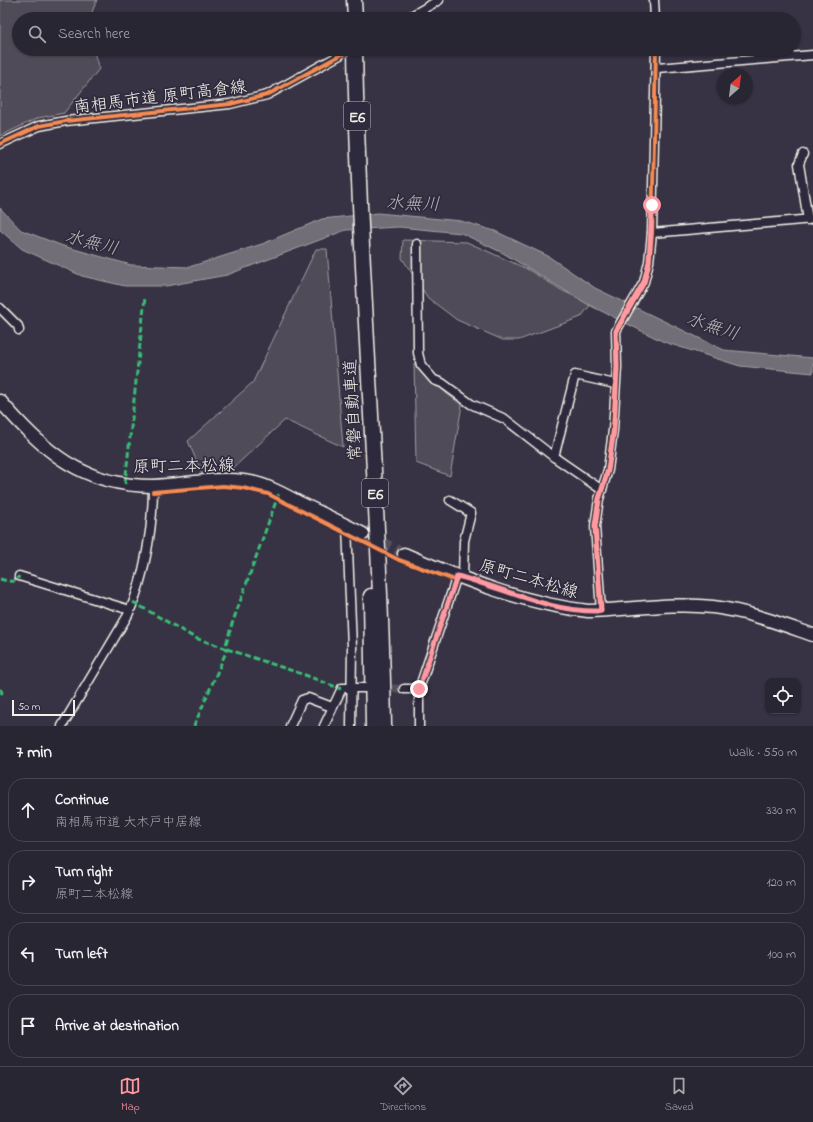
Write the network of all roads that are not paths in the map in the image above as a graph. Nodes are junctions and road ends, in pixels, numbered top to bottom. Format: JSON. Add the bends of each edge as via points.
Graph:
{"nodes":[{"id":1,"x":354,"y":0,"type":"edge"},
{"id":2,"x":440,"y":0,"type":"edge"},
{"id":3,"x":654,"y":0,"type":"edge"},
{"id":4,"x":355,"y":12,"type":"edge"},
{"id":5,"x":419,"y":12,"type":"edge"},
{"id":6,"x":655,"y":12,"type":"edge"},
{"id":7,"x":813,"y":55,"type":"edge"},
{"id":8,"x":338,"y":56,"type":"tunnel mouth"},
{"id":9,"x":355,"y":56,"type":"edge"},
{"id":10,"x":656,"y":56,"type":"edge"},
{"id":11,"x":657,"y":68,"type":"junction"},
{"id":12,"x":0,"y":144,"type":"edge"},
{"id":13,"x":803,"y":154,"type":"dead end"},
{"id":14,"x":810,"y":220,"type":"edge"},
{"id":15,"x":652,"y":233,"type":"junction"},
{"id":16,"x":417,"y":244,"type":"dead end"},
{"id":17,"x":363,"y":259,"type":"junction"},
{"id":18,"x":0,"y":308,"type":"edge"},
{"id":19,"x":19,"y":330,"type":"dead end"},
{"id":20,"x":616,"y":384,"type":"junction"},
{"id":21,"x":0,"y":401,"type":"edge"},
{"id":22,"x":554,"y":457,"type":"junction"},
{"id":23,"x":153,"y":486,"type":"junction"},
{"id":24,"x":602,"y":490,"type":"junction"},
{"id":25,"x":450,"y":500,"type":"dead end"},
{"id":26,"x":347,"y":526,"type":"junction"},
{"id":27,"x":363,"y":534,"type":"tunnel mouth"},
{"id":28,"x":404,"y":554,"type":"tunnel mouth"},
{"id":29,"x":19,"y":576,"type":"dead end"},
{"id":30,"x":460,"y":576,"type":"junction"},
{"id":31,"x":130,"y":610,"type":"junction"},
{"id":32,"x":601,"y":611,"type":"junction"},
{"id":33,"x":813,"y":635,"type":"edge"},
{"id":34,"x":351,"y":688,"type":"junction"},
{"id":35,"x":365,"y":688,"type":"dead end"},
{"id":36,"x":404,"y":689,"type":"tunnel mouth"},
{"id":37,"x":419,"y":689,"type":"junction"},
{"id":38,"x":332,"y":707,"type":"junction"},
{"id":39,"x":62,"y":726,"type":"edge"},
{"id":40,"x":290,"y":726,"type":"edge"},
{"id":41,"x":324,"y":726,"type":"edge"},
{"id":42,"x":351,"y":726,"type":"edge"},
{"id":43,"x":373,"y":726,"type":"edge"},
{"id":44,"x":384,"y":726,"type":"edge"},
{"id":45,"x":419,"y":726,"type":"edge"}],
"edges":[{"from":1,"to":4,"type":"highway"},
{"from":2,"to":5,"type":"street"},
{"from":3,"to":6,"type":"street"},
{"from":7,"to":11,"type":"street"},
{"from":8,"to":12,"type":"street","name":"南相馬市道 原町高倉線","via":[[267,95],[250,100],[66,120],[39,126]]},
{"from":9,"to":17,"type":"highway","name":"常磐自動車道","number":"E6"},
{"from":10,"to":11,"type":"street"},
{"from":11,"to":15,"type":"street"},
{"from":13,"to":14,"type":"street","via":[[798,164]]},
{"from":14,"to":15,"type":"street"},
{"from":15,"to":20,"type":"street","via":[[644,282],[616,331]]},
{"from":16,"to":22,"type":"street","via":[[418,353],[421,365],[434,380],[472,404],[505,419]]},
{"from":17,"to":43,"type":"highway","name":"常磐自動車道","number":"E6"},
{"from":17,"to":44,"type":"highway","name":"常磐自動車道","number":"E6","via":[[383,655]]},
{"from":18,"to":19,"type":"street"},
{"from":20,"to":22,"type":"street","via":[[575,375]]},
{"from":20,"to":24,"type":"street","via":[[611,450]]},
{"from":21,"to":23,"type":"main road","name":"原町二本松線","via":[[40,444],[81,471],[125,484]]},
{"from":22,"to":24,"type":"street"},
{"from":23,"to":26,"type":"main road","name":"原町二本松線","via":[[245,481],[279,492]]},
{"from":23,"to":31,"type":"street","via":[[150,529]]},
{"from":24,"to":32,"type":"street","via":[[596,516],[595,536]]},
{"from":25,"to":30,"type":"street","via":[[471,514],[464,541]]},
{"from":26,"to":27,"type":"main road","name":"原町二本松線"},
{"from":26,"to":34,"type":"street","via":[[352,647]]},
{"from":28,"to":30,"type":"main road","name":"原町二本松線"},
{"from":29,"to":31,"type":"street"},
{"from":30,"to":32,"type":"main road","name":"原町二本松線","via":[[541,603],[574,610]]},
{"from":30,"to":37,"type":"street"},
{"from":31,"to":39,"type":"street"},
{"from":32,"to":33,"type":"main road","name":"原町二本松線","via":[[696,605],[714,607],[738,611]]},
{"from":34,"to":35,"type":"street"},
{"from":34,"to":38,"type":"street","via":[[342,688]]},
{"from":34,"to":42,"type":"street"},
{"from":36,"to":37,"type":"street"},
{"from":37,"to":45,"type":"street"},
{"from":38,"to":40,"type":"street","via":[[308,698],[304,699]]},
{"from":38,"to":41,"type":"street"}]}
